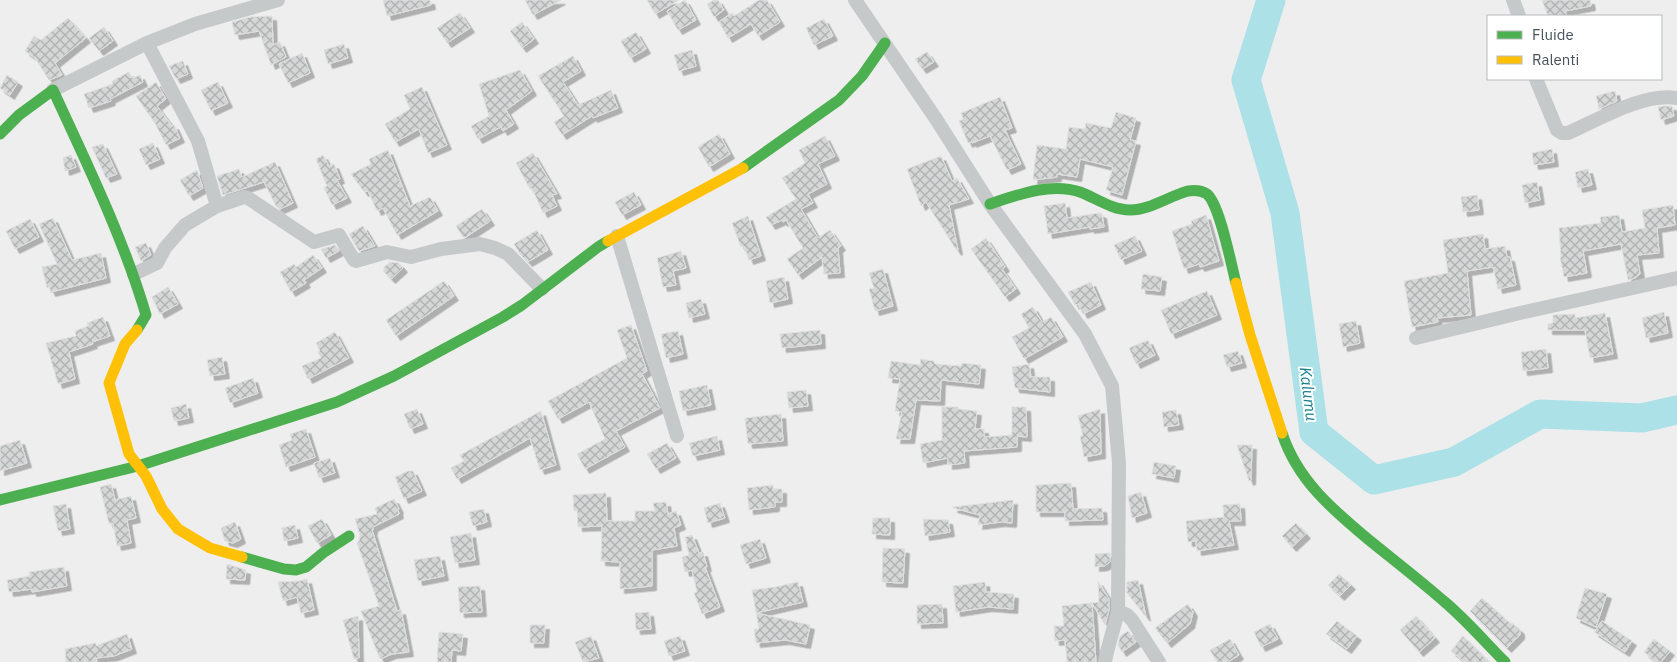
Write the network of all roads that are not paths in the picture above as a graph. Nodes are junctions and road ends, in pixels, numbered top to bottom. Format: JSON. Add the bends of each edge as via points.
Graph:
{"nodes":[{"id":1,"x":278,"y":0,"type":"edge"},
{"id":2,"x":855,"y":0,"type":"edge"},
{"id":3,"x":1513,"y":0,"type":"edge"},
{"id":4,"x":1519,"y":15,"type":"edge"},
{"id":5,"x":146,"y":43,"type":"junction"},
{"id":6,"x":885,"y":43,"type":"junction"},
{"id":7,"x":1536,"y":80,"type":"edge"},
{"id":8,"x":53,"y":90,"type":"junction"},
{"id":9,"x":1677,"y":98,"type":"edge"},
{"id":10,"x":0,"y":134,"type":"edge"},
{"id":11,"x":990,"y":204,"type":"junction"},
{"id":12,"x":217,"y":206,"type":"junction"},
{"id":13,"x":617,"y":236,"type":"junction"},
{"id":14,"x":134,"y":274,"type":"junction"},
{"id":15,"x":1677,"y":278,"type":"edge"},
{"id":16,"x":542,"y":289,"type":"junction"},
{"id":17,"x":1416,"y":338,"type":"dead end"},
{"id":18,"x":677,"y":436,"type":"dead end"},
{"id":19,"x":138,"y":466,"type":"junction"},
{"id":20,"x":1,"y":497,"type":"edge"},
{"id":21,"x":349,"y":536,"type":"dead end"},
{"id":22,"x":1118,"y":611,"type":"junction"},
{"id":23,"x":1105,"y":662,"type":"edge"},
{"id":24,"x":1159,"y":662,"type":"edge"},
{"id":25,"x":1505,"y":662,"type":"edge"}],
"edges":[{"from":1,"to":5,"type":"street","via":[[203,21]]},
{"from":2,"to":6,"type":"street"},
{"from":3,"to":4,"type":"street"},
{"from":5,"to":8,"type":"street"},
{"from":5,"to":12,"type":"street","via":[[198,141]]},
{"from":6,"to":11,"type":"street"},
{"from":6,"to":13,"type":"street","via":[[862,76],[839,100],[771,151]]},
{"from":7,"to":9,"type":"street","via":[[1557,130],[1562,133],[1642,100],[1660,96]]},
{"from":8,"to":10,"type":"street"},
{"from":8,"to":14,"type":"street"},
{"from":11,"to":22,"type":"street","via":[[1085,334],[1112,386],[1119,463]]},
{"from":11,"to":25,"type":"street","via":[[1018,194],[1057,189],[1071,190],[1124,210],[1135,210],[1190,189],[1204,192],[1218,214],[1250,335],[1287,448],[1297,466],[1333,510],[1447,604]]},
{"from":12,"to":14,"type":"street","via":[[184,225],[164,248],[157,263]]},
{"from":12,"to":16,"type":"street","via":[[248,198],[314,242],[340,236],[356,261],[386,252],[412,257],[480,244],[508,254]]},
{"from":13,"to":16,"type":"street"},
{"from":13,"to":18,"type":"street"},
{"from":14,"to":19,"type":"street","via":[[146,315],[125,344],[109,383],[129,454]]},
{"from":15,"to":17,"type":"street"},
{"from":16,"to":19,"type":"street","via":[[503,318],[394,376],[337,402]]},
{"from":19,"to":20,"type":"street"},
{"from":19,"to":21,"type":"street","via":[[169,520],[210,548],[296,570],[306,567]]},
{"from":22,"to":23,"type":"street"},
{"from":22,"to":24,"type":"street","via":[[1132,620]]}]}
